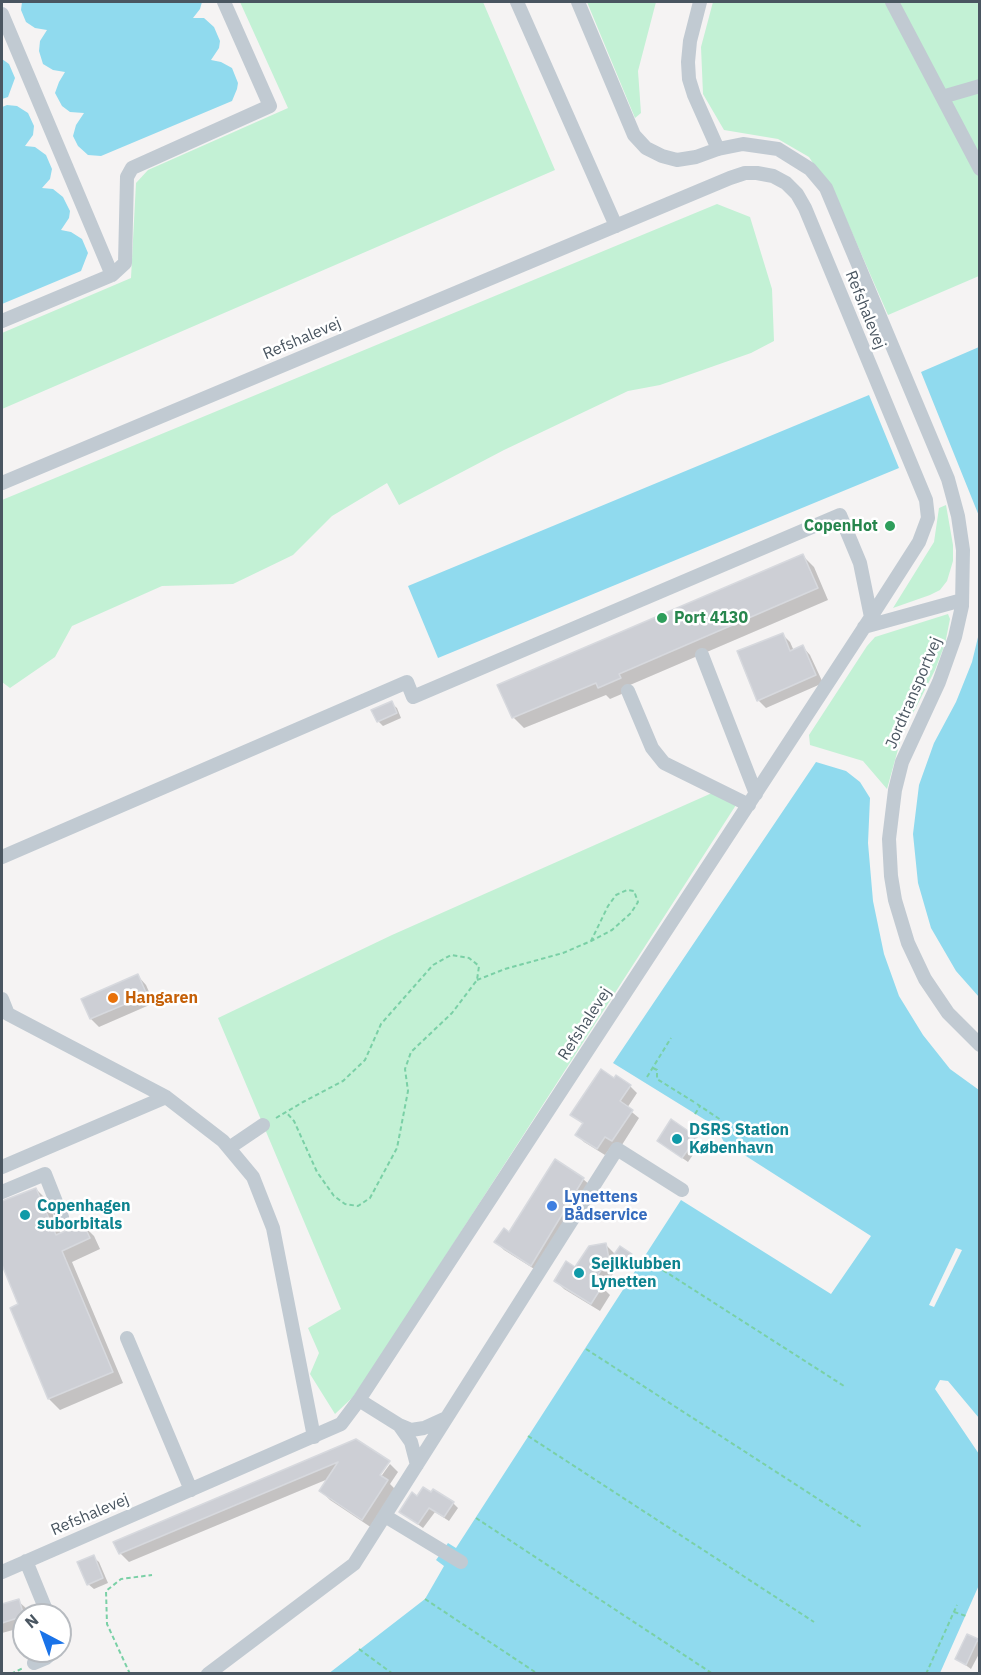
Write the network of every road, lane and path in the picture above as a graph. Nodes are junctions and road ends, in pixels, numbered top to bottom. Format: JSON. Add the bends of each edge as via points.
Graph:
{"nodes":[{"id":1,"x":224,"y":2,"type":"edge"},
{"id":2,"x":517,"y":2,"type":"edge"},
{"id":3,"x":578,"y":2,"type":"edge"},
{"id":4,"x":700,"y":2,"type":"edge"},
{"id":5,"x":892,"y":2,"type":"edge"},
{"id":6,"x":2,"y":14,"type":"edge"},
{"id":7,"x":980,"y":86,"type":"edge"},
{"id":8,"x":942,"y":97,"type":"junction"},
{"id":9,"x":718,"y":149,"type":"junction"},
{"id":10,"x":980,"y":169,"type":"edge"},
{"id":11,"x":616,"y":226,"type":"junction"},
{"id":12,"x":112,"y":275,"type":"junction"},
{"id":13,"x":2,"y":321,"type":"edge"},
{"id":14,"x":2,"y":483,"type":"edge"},
{"id":15,"x":962,"y":600,"type":"junction"},
{"id":16,"x":868,"y":622,"type":"junction"},
{"id":17,"x":702,"y":654,"type":"dead end"},
{"id":18,"x":628,"y":691,"type":"dead end"},
{"id":19,"x":752,"y":799,"type":"junction"},
{"id":20,"x":2,"y":856,"type":"edge"},
{"id":21,"x":591,"y":941,"type":"junction"},
{"id":22,"x":477,"y":980,"type":"junction"},
{"id":23,"x":2,"y":999,"type":"edge"},
{"id":24,"x":671,"y":1038,"type":"dead end"},
{"id":25,"x":980,"y":1045,"type":"edge"},
{"id":26,"x":653,"y":1068,"type":"junction"},
{"id":27,"x":647,"y":1077,"type":"dead end"},
{"id":28,"x":166,"y":1097,"type":"junction"},
{"id":29,"x":697,"y":1104,"type":"junction"},
{"id":30,"x":286,"y":1112,"type":"junction"},
{"id":31,"x":695,"y":1113,"type":"dead end"},
{"id":32,"x":721,"y":1120,"type":"dead end"},
{"id":33,"x":263,"y":1125,"type":"joint"},
{"id":34,"x":230,"y":1148,"type":"junction"},
{"id":35,"x":2,"y":1167,"type":"edge"},
{"id":36,"x":682,"y":1190,"type":"dead end"},
{"id":37,"x":2,"y":1192,"type":"edge"},
{"id":38,"x":62,"y":1217,"type":"dead end"},
{"id":39,"x":644,"y":1258,"type":"dead end"},
{"id":40,"x":127,"y":1338,"type":"dead end"},
{"id":41,"x":586,"y":1349,"type":"dead end"},
{"id":42,"x":844,"y":1386,"type":"dead end"},
{"id":43,"x":359,"y":1400,"type":"junction"},
{"id":44,"x":446,"y":1418,"type":"junction"},
{"id":45,"x":399,"y":1425,"type":"junction"},
{"id":46,"x":528,"y":1436,"type":"dead end"},
{"id":47,"x":314,"y":1437,"type":"junction"},
{"id":48,"x":417,"y":1465,"type":"junction"},
{"id":49,"x":191,"y":1490,"type":"junction"},
{"id":50,"x":385,"y":1516,"type":"junction"},
{"id":51,"x":476,"y":1518,"type":"dead end"},
{"id":52,"x":863,"y":1528,"type":"dead end"},
{"id":53,"x":26,"y":1561,"type":"junction"},
{"id":54,"x":462,"y":1562,"type":"dead end"},
{"id":55,"x":2,"y":1572,"type":"edge"},
{"id":56,"x":152,"y":1575,"type":"dead end"},
{"id":57,"x":425,"y":1599,"type":"dead end"},
{"id":58,"x":43,"y":1603,"type":"edge"},
{"id":59,"x":957,"y":1605,"type":"dead end"},
{"id":60,"x":954,"y":1612,"type":"junction"},
{"id":61,"x":966,"y":1616,"type":"dead end"},
{"id":62,"x":814,"y":1622,"type":"dead end"},
{"id":63,"x":359,"y":1649,"type":"dead end"},
{"id":64,"x":130,"y":1674,"type":"edge"},
{"id":65,"x":208,"y":1674,"type":"edge"},
{"id":66,"x":393,"y":1674,"type":"edge"},
{"id":67,"x":538,"y":1674,"type":"edge"},
{"id":68,"x":713,"y":1674,"type":"edge"},
{"id":69,"x":926,"y":1674,"type":"edge"}],
"edges":[{"from":1,"to":12,"type":"street","via":[[270,106],[132,168],[127,177],[125,263]]},
{"from":2,"to":11,"type":"street"},
{"from":3,"to":9,"type":"street","name":"Jordtransportvej","via":[[634,135],[646,148],[676,159],[696,158]]},
{"from":4,"to":9,"type":"street","via":[[690,41],[689,79]]},
{"from":5,"to":8,"type":"street"},
{"from":6,"to":12,"type":"street"},
{"from":7,"to":8,"type":"street"},
{"from":8,"to":10,"type":"street"},
{"from":9,"to":15,"type":"street","name":"Jordtransportvej","via":[[743,144],[778,149],[810,169],[825,188],[948,479],[963,550]]},
{"from":11,"to":14,"type":"street","name":"Refshalevej"},
{"from":11,"to":16,"type":"street","name":"Refshalevej","via":[[745,173],[773,176],[797,194],[926,500],[928,518],[920,542]]},
{"from":12,"to":13,"type":"street"},
{"from":15,"to":16,"type":"street"},
{"from":15,"to":25,"type":"street","name":"Jordtransportvej","via":[[955,637],[939,682],[902,762],[889,839],[895,900],[908,943],[925,979],[948,1013]]},
{"from":16,"to":19,"type":"street","name":"Refshalevej"},
{"from":16,"to":20,"type":"street","via":[[860,563],[840,514],[413,697],[407,682]]},
{"from":17,"to":19,"type":"street"},
{"from":18,"to":19,"type":"street","via":[[652,748],[664,763]]},
{"from":19,"to":43,"type":"street","name":"Refshalevej"},
{"from":21,"to":21,"type":"path","via":[[612,930],[631,913],[638,902],[634,891],[616,895]]},
{"from":21,"to":22,"type":"path"},
{"from":22,"to":30,"type":"path","via":[[479,966],[469,958],[451,955],[433,965],[381,1024],[365,1060],[343,1081]]},
{"from":22,"to":30,"type":"path","via":[[452,1013],[411,1052],[405,1069],[408,1091],[397,1148],[370,1198],[358,1206],[345,1204],[334,1196]]},
{"from":23,"to":28,"type":"street","via":[[8,1014]]},
{"from":24,"to":26,"type":"path"},
{"from":26,"to":27,"type":"path"},
{"from":26,"to":29,"type":"path","via":[[657,1070],[657,1079]]},
{"from":28,"to":34,"type":"street"},
{"from":28,"to":35,"type":"street"},
{"from":29,"to":31,"type":"path"},
{"from":29,"to":32,"type":"path"},
{"from":30,"to":33,"type":"path"},
{"from":33,"to":34,"type":"street"},
{"from":34,"to":47,"type":"street","via":[[253,1177],[273,1228]]},
{"from":36,"to":44,"type":"street","via":[[617,1149]]},
{"from":37,"to":38,"type":"street","via":[[45,1174]]},
{"from":39,"to":42,"type":"path"},
{"from":40,"to":49,"type":"street"},
{"from":41,"to":52,"type":"path"},
{"from":43,"to":45,"type":"street"},
{"from":43,"to":47,"type":"street","name":"Refshalevej","via":[[341,1424]]},
{"from":44,"to":45,"type":"street","via":[[411,1430]]},
{"from":44,"to":48,"type":"street"},
{"from":45,"to":48,"type":"street","via":[[411,1442]]},
{"from":46,"to":62,"type":"path"},
{"from":47,"to":49,"type":"street","name":"Refshalevej"},
{"from":48,"to":50,"type":"street"},
{"from":49,"to":53,"type":"street","name":"Refshalevej"},
{"from":50,"to":54,"type":"street"},
{"from":50,"to":65,"type":"street","via":[[354,1564]]},
{"from":51,"to":68,"type":"path"},
{"from":53,"to":55,"type":"street","name":"Refshalevej"},
{"from":53,"to":58,"type":"street"},
{"from":56,"to":64,"type":"path","via":[[121,1579],[106,1591],[107,1624]]},
{"from":57,"to":67,"type":"path"},
{"from":59,"to":60,"type":"path"},
{"from":60,"to":61,"type":"path"},
{"from":60,"to":69,"type":"path"},
{"from":63,"to":66,"type":"path"}]}
